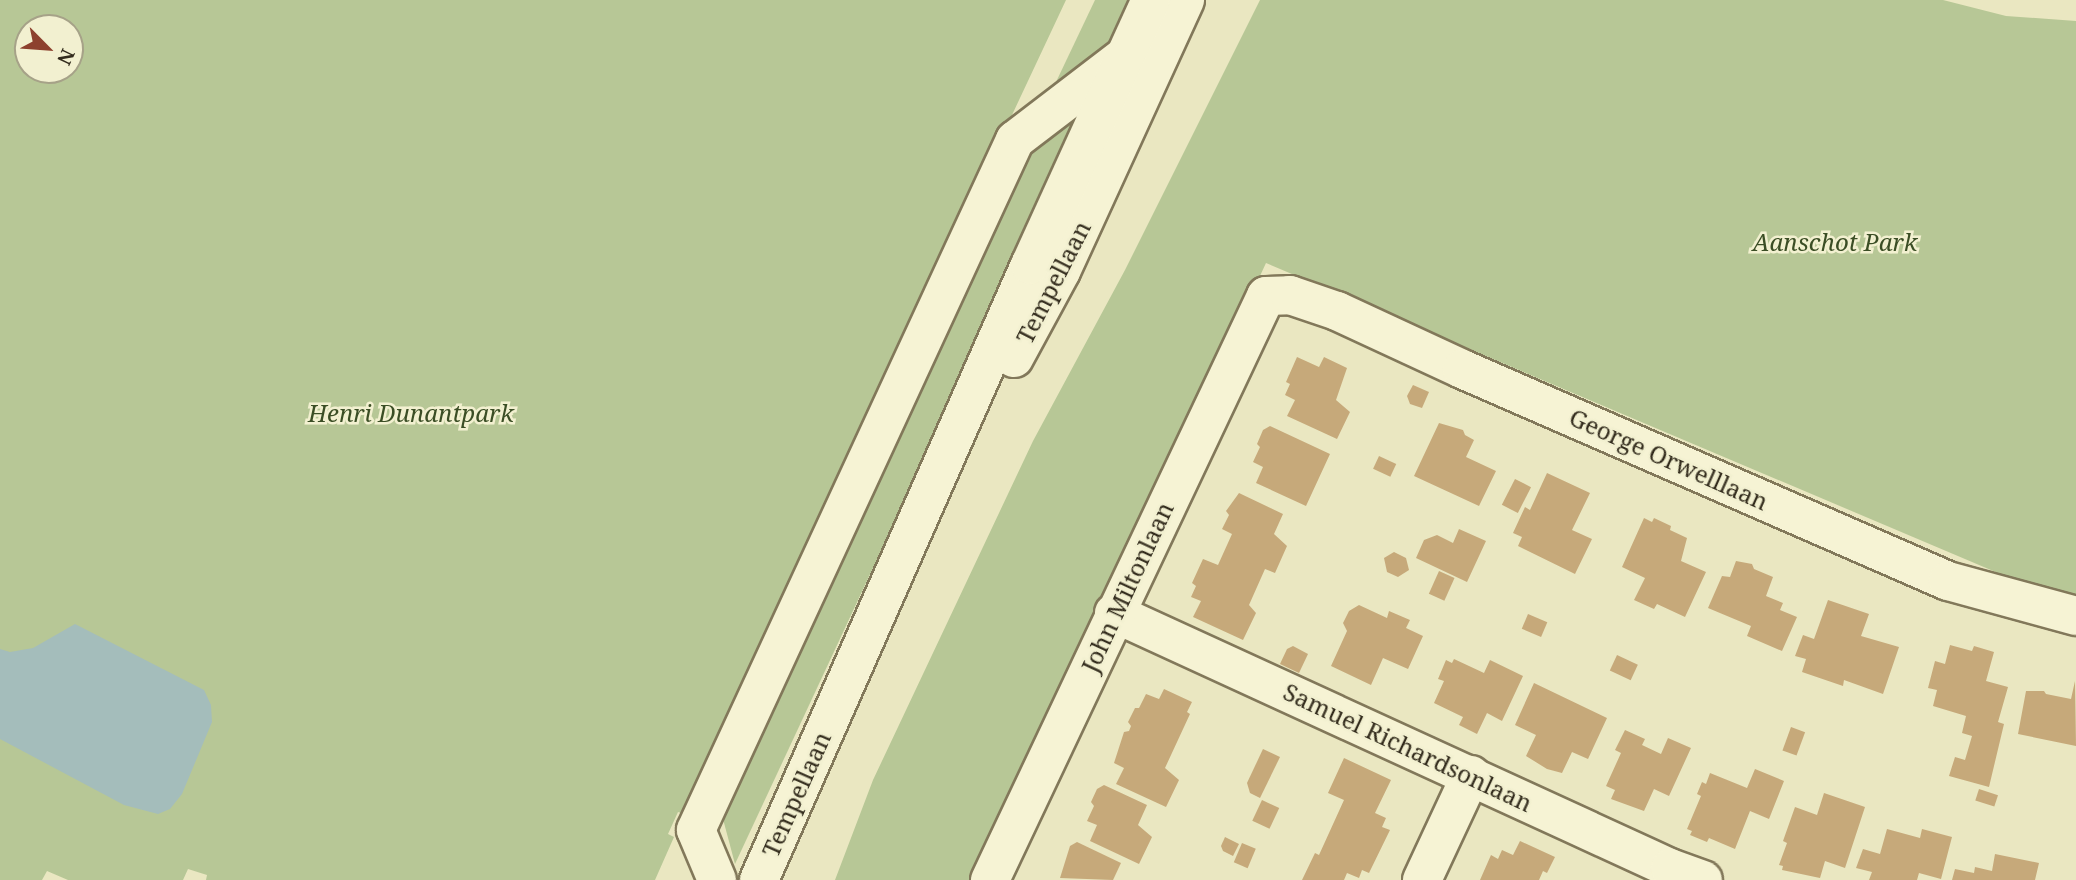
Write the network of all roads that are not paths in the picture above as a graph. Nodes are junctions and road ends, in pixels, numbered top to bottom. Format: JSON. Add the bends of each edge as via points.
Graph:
{"nodes":[{"id":1,"x":1151,"y":0,"type":"edge"},
{"id":2,"x":1185,"y":0,"type":"edge"},
{"id":3,"x":1125,"y":56,"type":"junction"},
{"id":4,"x":1266,"y":296,"type":"joint"},
{"id":5,"x":904,"y":556,"type":"junction"},
{"id":6,"x":1114,"y":613,"type":"junction"},
{"id":7,"x":2076,"y":616,"type":"edge"},
{"id":8,"x":1471,"y":775,"type":"junction"},
{"id":9,"x":717,"y":880,"type":"edge"},
{"id":10,"x":759,"y":880,"type":"edge"},
{"id":11,"x":990,"y":880,"type":"edge"},
{"id":12,"x":1422,"y":880,"type":"edge"},
{"id":13,"x":1703,"y":880,"type":"edge"}],
"edges":[{"from":1,"to":3,"type":"street","name":"Tempellaan"},
{"from":2,"to":5,"type":"street","name":"Tempellaan","via":[[1061,271]]},
{"from":3,"to":5,"type":"street","name":"Tempellaan"},
{"from":3,"to":9,"type":"street","via":[[1015,140],[696,830]]},
{"from":4,"to":6,"type":"street","name":"John Miltonlaan"},
{"from":4,"to":7,"type":"street","name":"George Orwelllaan","via":[[1290,295],[1337,311],[1948,580]]},
{"from":5,"to":10,"type":"street","name":"Tempellaan"},
{"from":6,"to":8,"type":"street","name":"Samuel Richardsonlaan"},
{"from":6,"to":11,"type":"street","name":"John Miltonlaan"},
{"from":8,"to":12,"type":"street"},
{"from":8,"to":13,"type":"street","name":"Samuel Richardsonlaan"}]}
